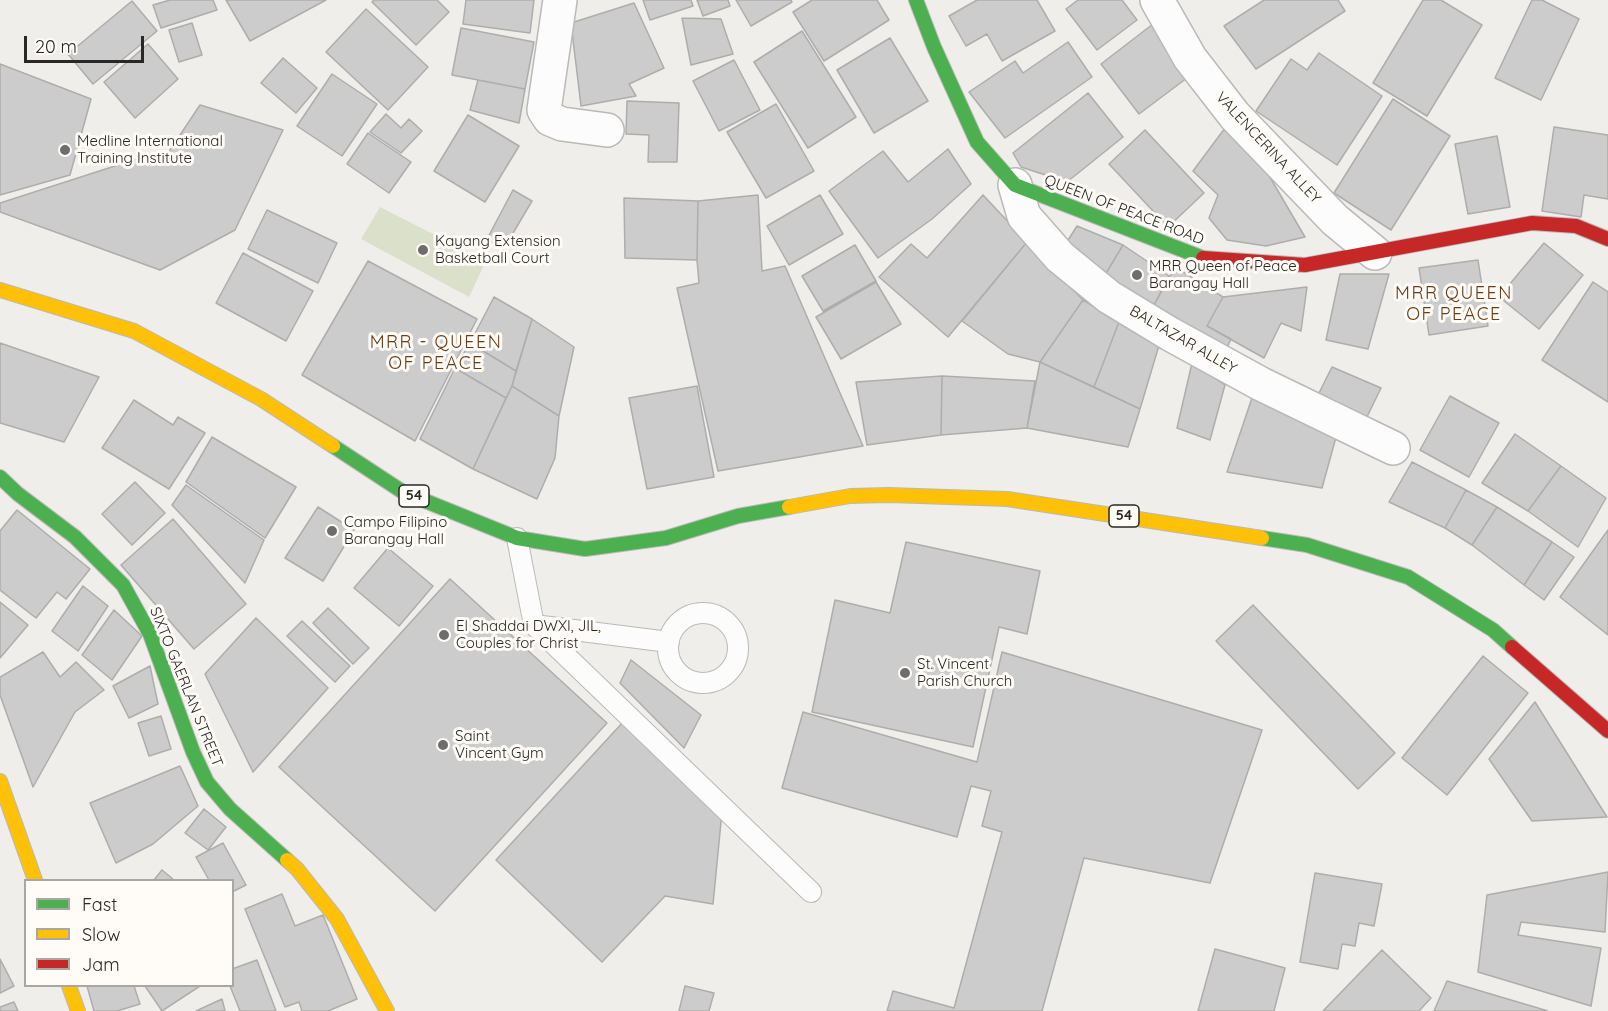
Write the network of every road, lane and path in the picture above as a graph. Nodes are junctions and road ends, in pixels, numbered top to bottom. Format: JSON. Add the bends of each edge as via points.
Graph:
{"nodes":[{"id":1,"x":560,"y":0,"type":"edge"},
{"id":2,"x":916,"y":0,"type":"edge"},
{"id":3,"x":1157,"y":0,"type":"edge"},
{"id":4,"x":607,"y":130,"type":"dead end"},
{"id":5,"x":1015,"y":185,"type":"junction"},
{"id":6,"x":1608,"y":239,"type":"edge"},
{"id":7,"x":1375,"y":253,"type":"junction"},
{"id":8,"x":0,"y":291,"type":"edge"},
{"id":9,"x":1393,"y":448,"type":"dead end"},
{"id":10,"x":0,"y":477,"type":"edge"},
{"id":11,"x":518,"y":538,"type":"junction"},
{"id":12,"x":534,"y":625,"type":"junction"},
{"id":13,"x":669,"y":642,"type":"dead end"},
{"id":14,"x":1608,"y":732,"type":"edge"},
{"id":15,"x":0,"y":781,"type":"edge"},
{"id":16,"x":34,"y":879,"type":"edge"},
{"id":17,"x":811,"y":892,"type":"dead end"},
{"id":18,"x":69,"y":987,"type":"edge"},
{"id":19,"x":78,"y":1011,"type":"edge"},
{"id":20,"x":387,"y":1011,"type":"edge"}],
"edges":[{"from":1,"to":4,"type":"street","via":[[544,110],[550,119],[562,124]]},
{"from":2,"to":5,"type":"main road","name":"QUEEN OF PEACE ROAD","via":[[978,142]]},
{"from":3,"to":7,"type":"street","name":"VALENCERINA ALLEY","via":[[1190,58],[1234,116],[1335,220]]},
{"from":5,"to":7,"type":"main road","name":"QUEEN OF PEACE ROAD","via":[[1206,259],[1305,266]]},
{"from":5,"to":9,"type":"street","name":"BALTAZAR ALLEY","via":[[1024,216],[1060,257],[1109,297],[1261,384]]},
{"from":6,"to":7,"type":"main road","name":"QUEEN OF PEACE ROAD","via":[[1576,226],[1532,223]]},
{"from":8,"to":11,"type":"main road","number":"54","via":[[134,331],[261,399],[403,492]]},
{"from":10,"to":20,"type":"main road","name":"SIXTO GAERLAN STREET","via":[[75,537],[123,585],[150,634],[207,782],[230,809],[297,869],[338,919]]},
{"from":11,"to":12,"type":"lane"},
{"from":11,"to":14,"type":"main road","number":"54","via":[[585,549],[666,538],[738,516],[850,496],[889,495],[1007,499],[1307,545],[1408,577],[1427,588],[1493,630]]},
{"from":12,"to":13,"type":"lane"},
{"from":12,"to":17,"type":"lane"},
{"from":15,"to":16,"type":"main road"},
{"from":18,"to":19,"type":"main road"}]}
